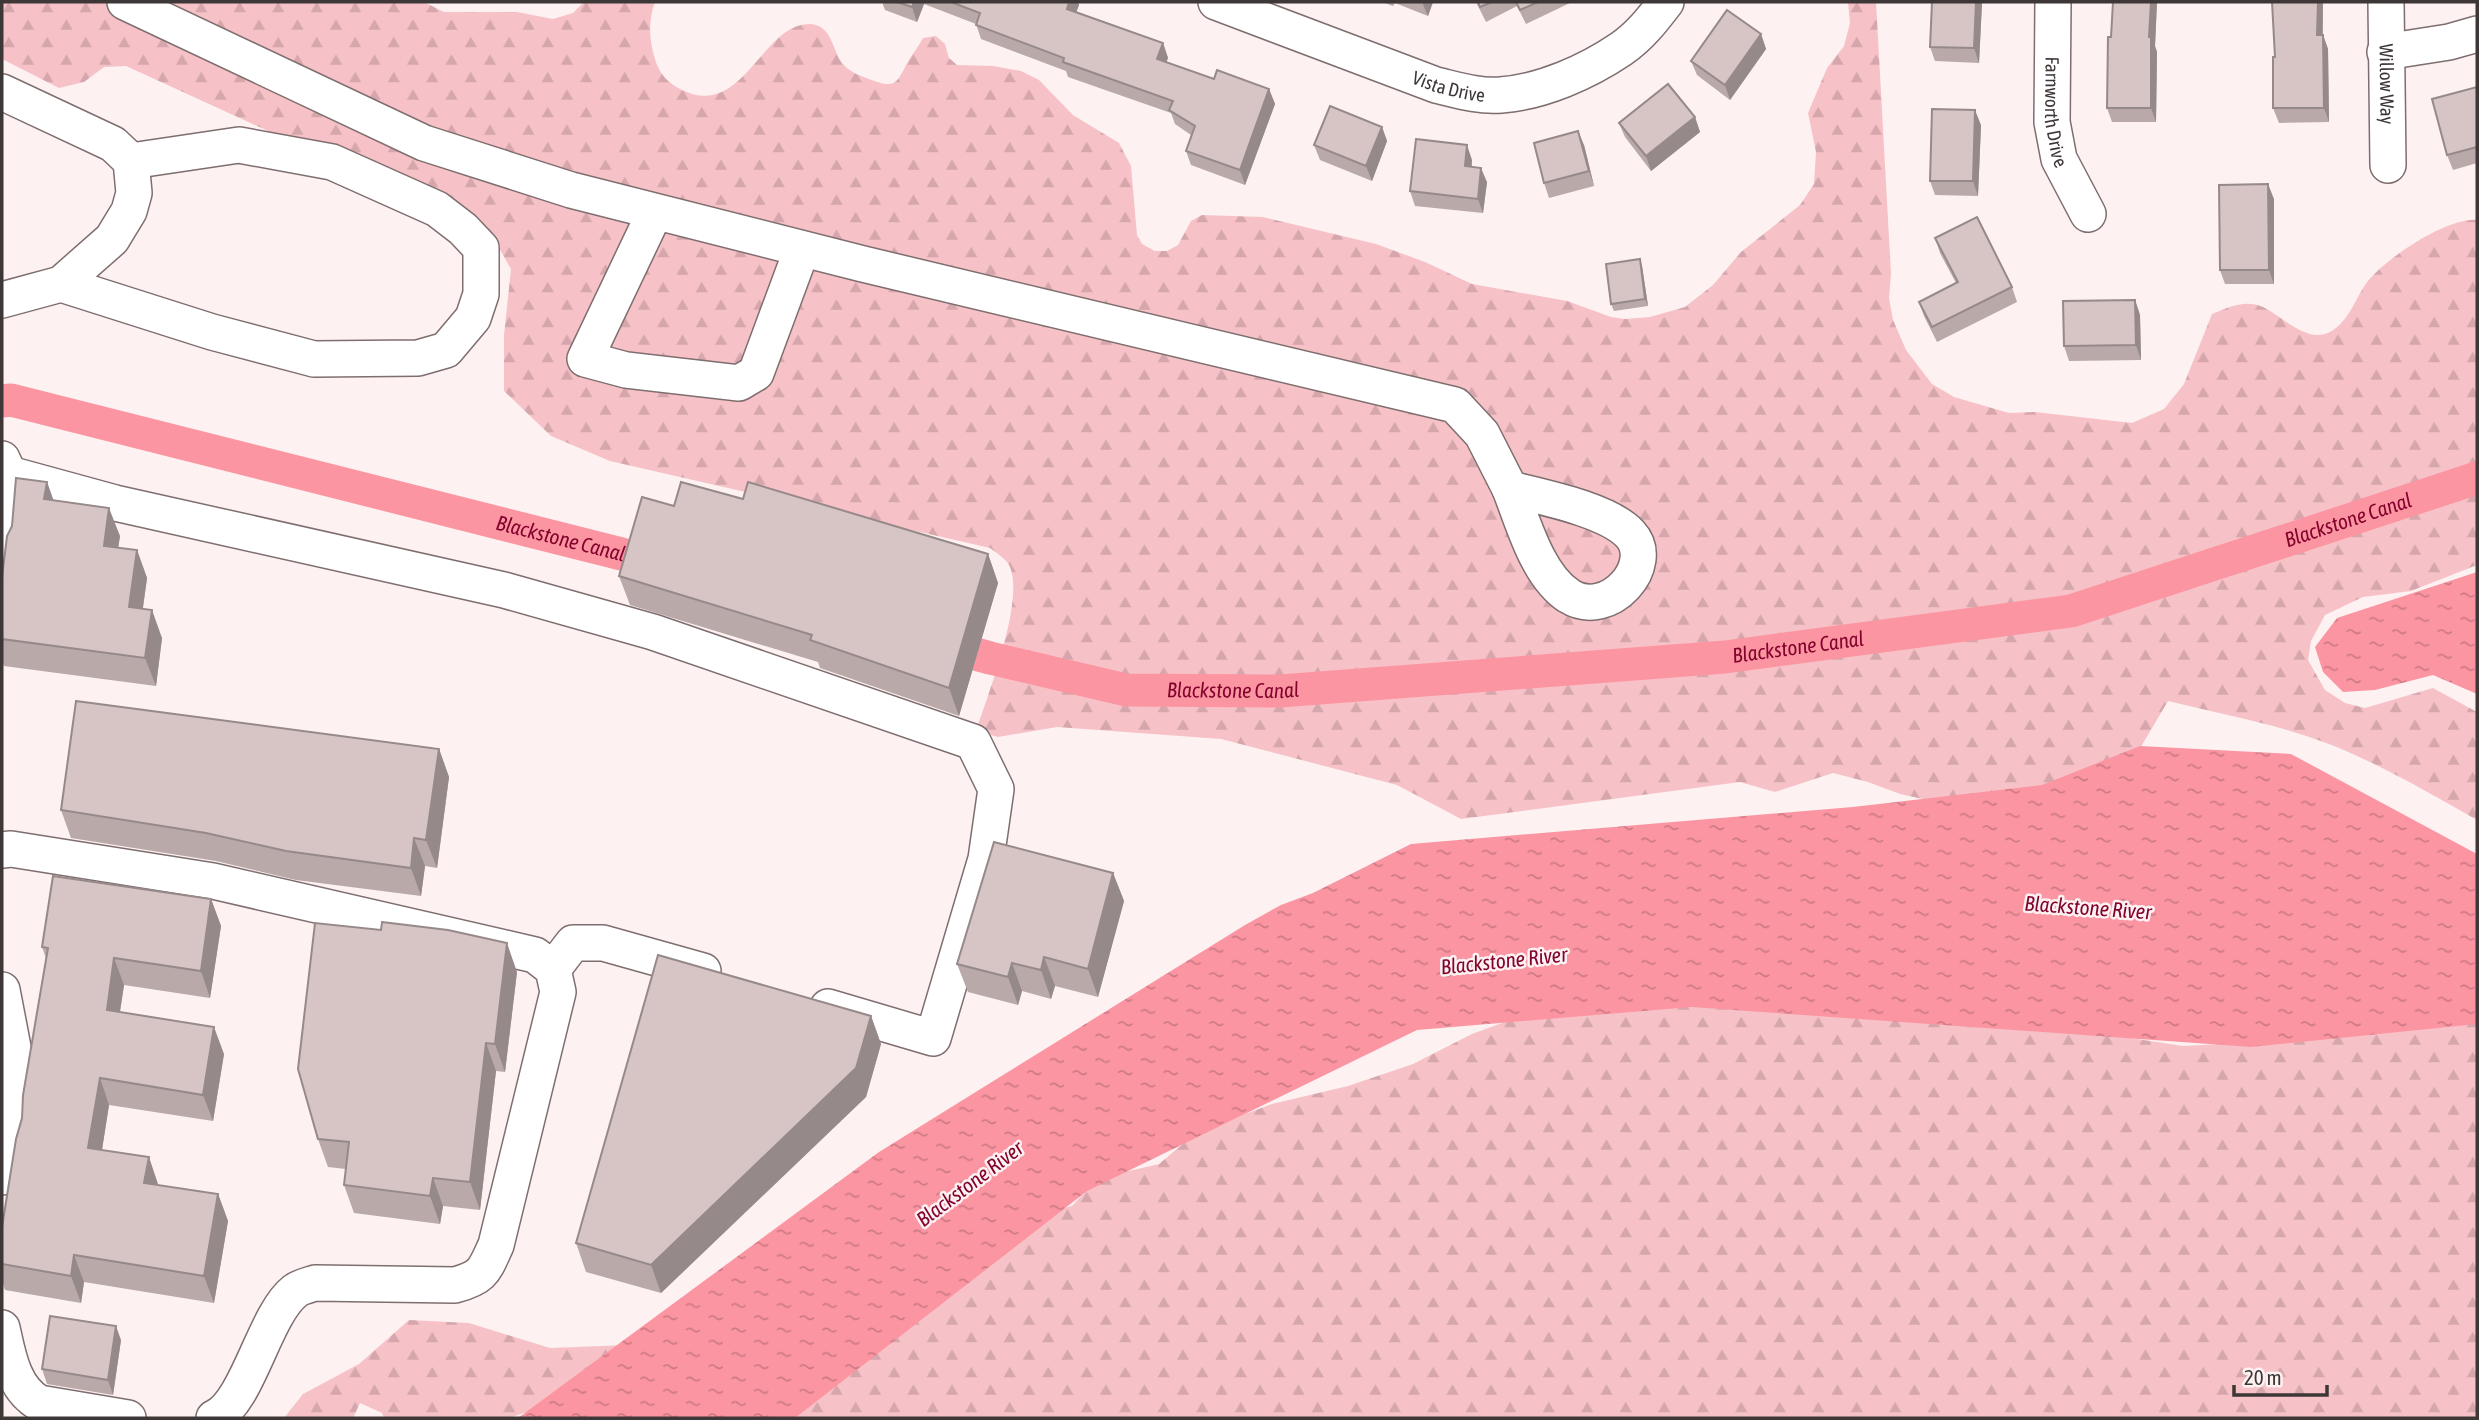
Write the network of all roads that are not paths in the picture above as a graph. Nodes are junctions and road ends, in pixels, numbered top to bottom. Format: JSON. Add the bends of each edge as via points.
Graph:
{"nodes":[{"id":1,"x":125,"y":2,"type":"edge"},
{"id":2,"x":1216,"y":2,"type":"edge"},
{"id":3,"x":1666,"y":2,"type":"edge"},
{"id":4,"x":2053,"y":2,"type":"edge"},
{"id":5,"x":2386,"y":2,"type":"edge"},
{"id":6,"x":2477,"y":34,"type":"edge"},
{"id":7,"x":2385,"y":52,"type":"junction"},
{"id":8,"x":2,"y":92,"type":"edge"},
{"id":9,"x":131,"y":162,"type":"junction"},
{"id":10,"x":2388,"y":165,"type":"dead end"},
{"id":11,"x":655,"y":212,"type":"junction"},
{"id":12,"x":2088,"y":214,"type":"dead end"},
{"id":13,"x":802,"y":248,"type":"junction"},
{"id":14,"x":61,"y":284,"type":"junction"},
{"id":15,"x":2,"y":300,"type":"edge"},
{"id":16,"x":5,"y":467,"type":"edge"},
{"id":17,"x":1510,"y":489,"type":"dead end"},
{"id":18,"x":2,"y":552,"type":"edge"},
{"id":19,"x":2,"y":850,"type":"edge"},
{"id":20,"x":552,"y":969,"type":"junction"},
{"id":21,"x":735,"y":981,"type":"edge"},
{"id":22,"x":2,"y":990,"type":"edge"},
{"id":23,"x":801,"y":1000,"type":"edge"},
{"id":24,"x":7,"y":1140,"type":"edge"},
{"id":25,"x":2,"y":1177,"type":"edge"},
{"id":26,"x":2,"y":1328,"type":"edge"},
{"id":27,"x":128,"y":1418,"type":"edge"},
{"id":28,"x":214,"y":1418,"type":"edge"}],
"edges":[{"from":1,"to":11,"type":"street","via":[[424,143]]},
{"from":2,"to":3,"type":"street","name":"Vista Drive","via":[[1436,85],[1498,96],[1561,80],[1622,49]]},
{"from":4,"to":12,"type":"street","name":"Farnworth Drive","via":[[2052,122],[2059,159]]},
{"from":5,"to":7,"type":"street","name":"Willow Way"},
{"from":6,"to":7,"type":"street"},
{"from":7,"to":10,"type":"street","name":"Willow Way"},
{"from":8,"to":9,"type":"street","via":[[92,132]]},
{"from":9,"to":14,"type":"street","via":[[134,193],[129,211],[112,239]]},
{"from":9,"to":14,"type":"street","via":[[239,145],[332,162],[437,209],[481,248],[481,294],[473,318],[446,350],[418,358],[314,359]]},
{"from":11,"to":13,"type":"street"},
{"from":11,"to":13,"type":"street","via":[[585,359],[626,370],[739,383],[756,373]]},
{"from":13,"to":17,"type":"street","via":[[1455,405],[1482,434]]},
{"from":14,"to":15,"type":"street"},
{"from":16,"to":18,"type":"street"},
{"from":16,"to":23,"type":"street","via":[[115,503],[503,590],[653,632],[973,742],[996,789],[986,859],[933,1038]]},
{"from":19,"to":20,"type":"street","via":[[213,881],[535,955]]},
{"from":20,"to":21,"type":"street","via":[[573,943],[603,943]]},
{"from":20,"to":28,"type":"street","via":[[558,992],[496,1245],[487,1265],[477,1278],[455,1284],[315,1283],[296,1289],[283,1304],[232,1404]]},
{"from":22,"to":24,"type":"street","via":[[16,1063]]},
{"from":24,"to":25,"type":"street"},
{"from":26,"to":27,"type":"street","via":[[11,1365],[26,1395],[39,1403]]}]}
